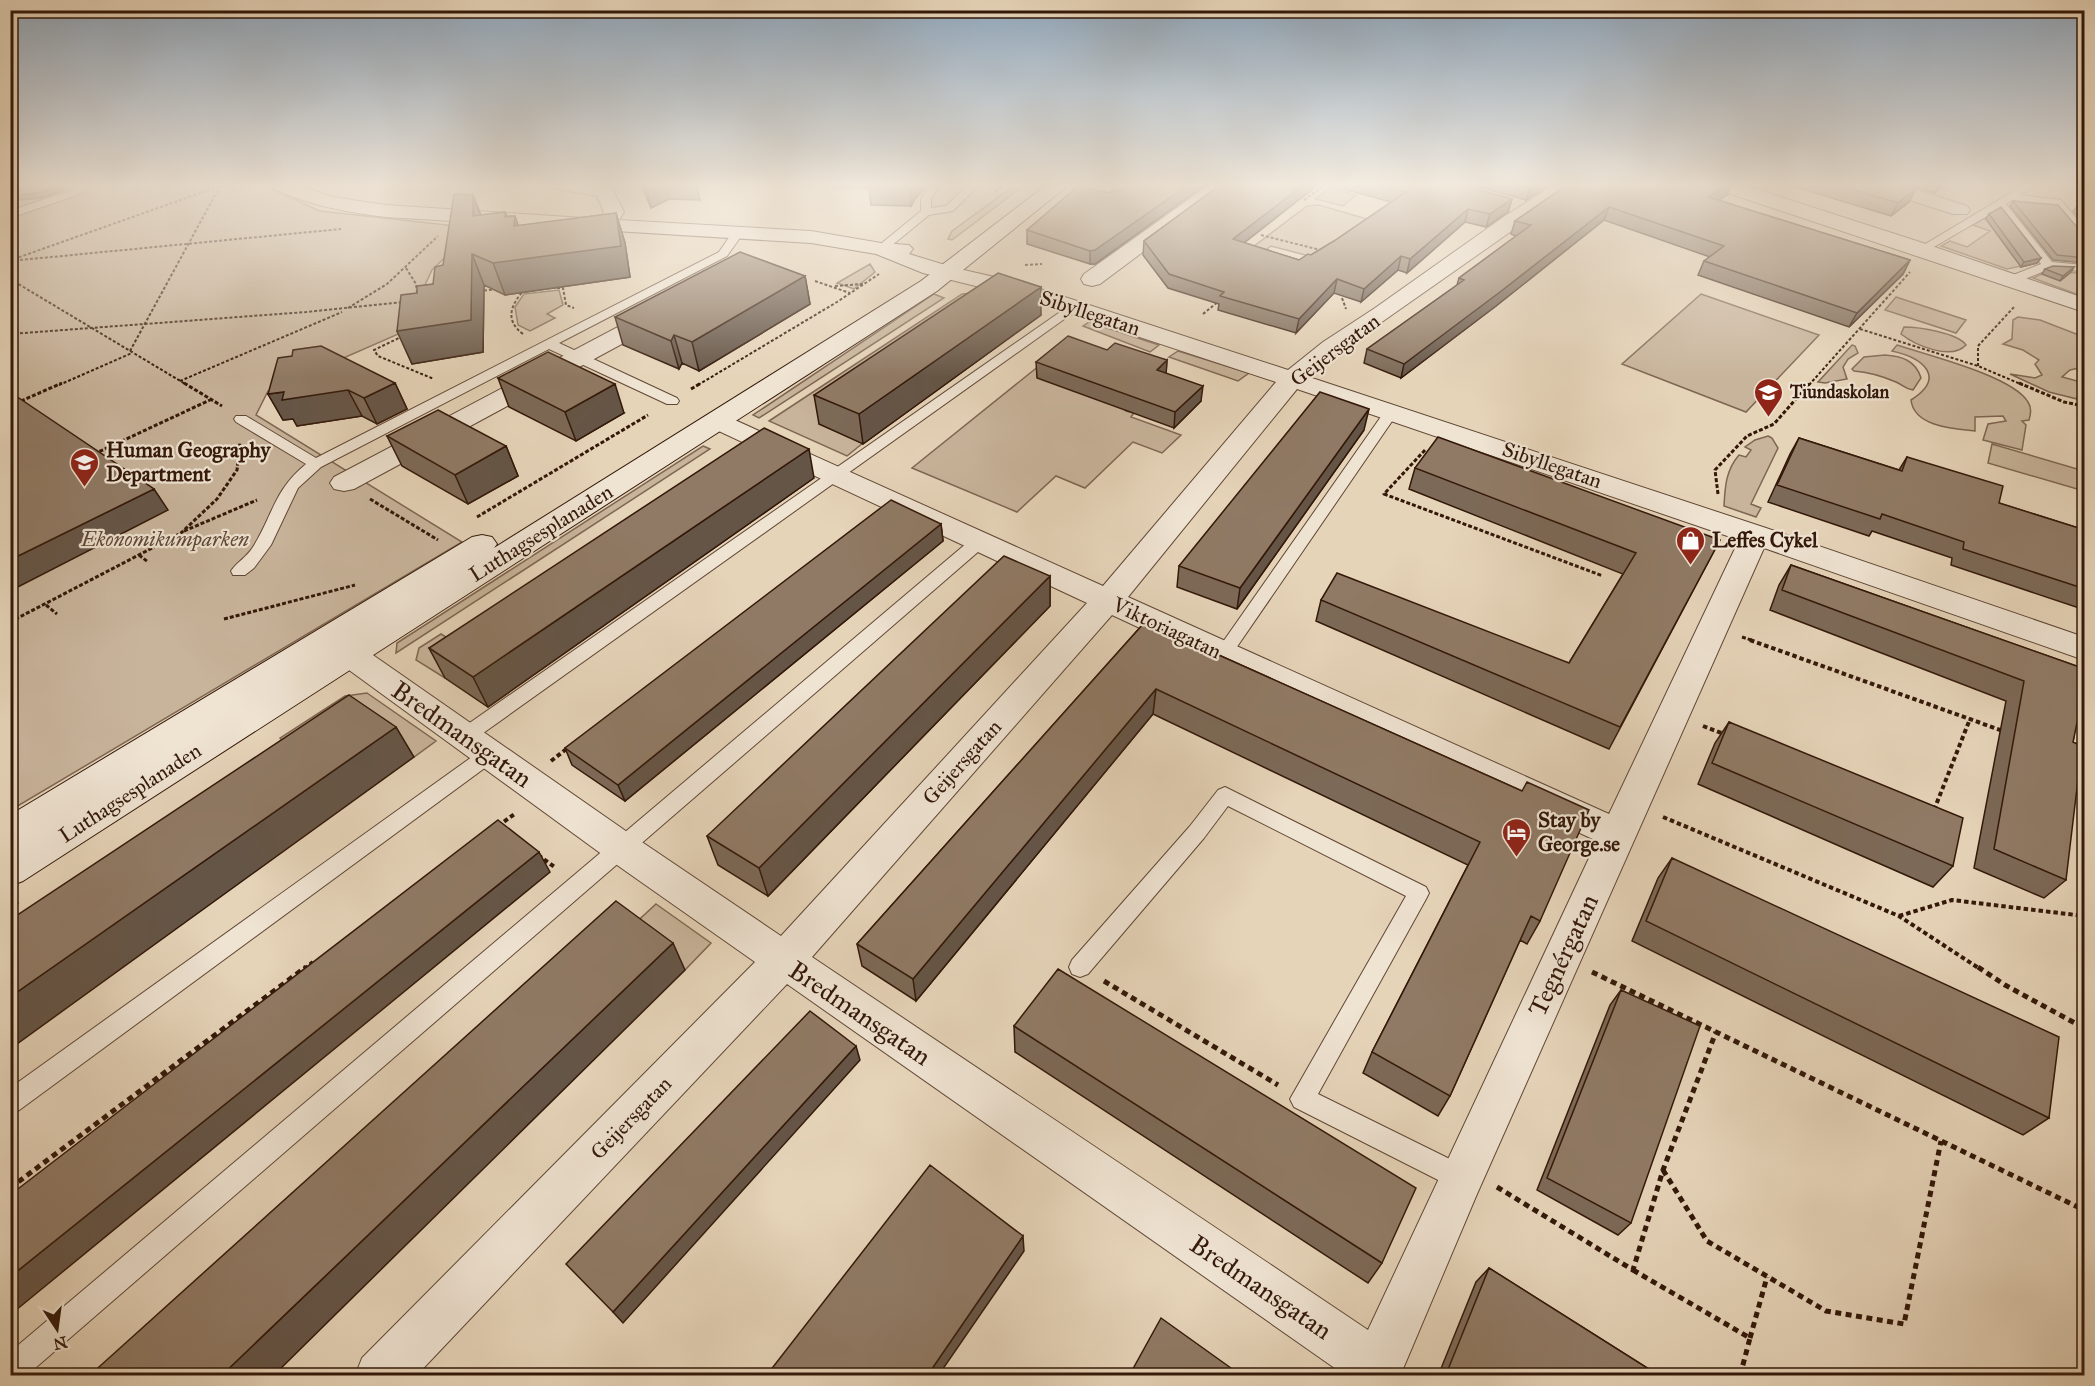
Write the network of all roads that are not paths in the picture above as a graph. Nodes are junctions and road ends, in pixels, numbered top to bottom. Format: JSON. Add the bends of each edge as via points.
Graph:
{"nodes":[{"id":1,"x":735,"y":248,"type":"edge"},
{"id":2,"x":873,"y":248,"type":"edge"},
{"id":3,"x":962,"y":248,"type":"edge"},
{"id":4,"x":967,"y":248,"type":"edge"},
{"id":5,"x":1135,"y":248,"type":"edge"},
{"id":6,"x":1466,"y":248,"type":"edge"},
{"id":7,"x":1919,"y":248,"type":"edge"},
{"id":8,"x":2037,"y":248,"type":"edge"},
{"id":9,"x":881,"y":249,"type":"joint"},
{"id":10,"x":1923,"y":249,"type":"joint"},
{"id":11,"x":732,"y":261,"type":"junction"},
{"id":12,"x":942,"y":265,"type":"junction"},
{"id":13,"x":2048,"y":265,"type":"junction"},
{"id":14,"x":2085,"y":268,"type":"edge"},
{"id":15,"x":1092,"y":279,"type":"dead end"},
{"id":16,"x":2012,"y":280,"type":"junction"},
{"id":17,"x":710,"y":286,"type":"edge"},
{"id":18,"x":680,"y":303,"type":"edge"},
{"id":19,"x":2085,"y":305,"type":"edge"},
{"id":20,"x":1073,"y":307,"type":"junction"},
{"id":21,"x":550,"y":344,"type":"junction"},
{"id":22,"x":579,"y":357,"type":"junction"},
{"id":23,"x":1293,"y":378,"type":"junction"},
{"id":24,"x":672,"y":401,"type":"dead end"},
{"id":25,"x":1392,"y":411,"type":"junction"},
{"id":26,"x":241,"y":418,"type":"road end"},
{"id":27,"x":717,"y":421,"type":"junction"},
{"id":28,"x":316,"y":464,"type":"junction"},
{"id":29,"x":836,"y":475,"type":"junction"},
{"id":30,"x":344,"y":483,"type":"road end"},
{"id":31,"x":1756,"y":534,"type":"junction"},
{"id":32,"x":980,"y":542,"type":"junction"},
{"id":33,"x":239,"y":571,"type":"dead end"},
{"id":34,"x":1108,"y":600,"type":"junction"},
{"id":35,"x":2085,"y":649,"type":"edge"},
{"id":36,"x":1224,"y":653,"type":"junction"},
{"id":37,"x":349,"y":654,"type":"junction"},
{"id":38,"x":477,"y":745,"type":"junction"},
{"id":39,"x":1625,"y":819,"type":"junction"},
{"id":40,"x":10,"y":834,"type":"edge"},
{"id":41,"x":620,"y":847,"type":"junction"},
{"id":42,"x":10,"y":870,"type":"edge"},
{"id":43,"x":783,"y":960,"type":"junction"},
{"id":44,"x":1080,"y":967,"type":"road end"},
{"id":45,"x":10,"y":1103,"type":"edge"},
{"id":46,"x":1463,"y":1173,"type":"junction"},
{"id":47,"x":10,"y":1371,"type":"edge"},
{"id":48,"x":1373,"y":1371,"type":"edge"},
{"id":49,"x":380,"y":1376,"type":"edge"}],
"edges":[{"from":1,"to":11,"type":"lane"},
{"from":2,"to":9,"type":"street","name":"Sibyllegatan"},
{"from":3,"to":12,"type":"street","name":"Luthagsesplanaden"},
{"from":4,"to":12,"type":"street","name":"Luthagsesplanaden"},
{"from":5,"to":15,"type":"street"},
{"from":6,"to":23,"type":"street","name":"Geijersgatan"},
{"from":7,"to":10,"type":"street"},
{"from":8,"to":13,"type":"lane"},
{"from":9,"to":12,"type":"street","name":"Sibyllegatan","via":[[895,256]]},
{"from":10,"to":16,"type":"street"},
{"from":11,"to":17,"type":"street"},
{"from":11,"to":21,"type":"lane","via":[[599,318]]},
{"from":12,"to":20,"type":"street","name":"Sibyllegatan"},
{"from":12,"to":27,"type":"street","name":"Luthagsesplanaden"},
{"from":12,"to":40,"type":"street","name":"Luthagsesplanaden","via":[[823,334]]},
{"from":13,"to":14,"type":"lane"},
{"from":13,"to":16,"type":"lane"},
{"from":16,"to":19,"type":"street"},
{"from":18,"to":22,"type":"street"},
{"from":20,"to":23,"type":"street","name":"Sibyllegatan"},
{"from":20,"to":29,"type":"lane"},
{"from":21,"to":22,"type":"lane"},
{"from":21,"to":28,"type":"lane"},
{"from":22,"to":24,"type":"lane"},
{"from":22,"to":30,"type":"street"},
{"from":23,"to":25,"type":"street","name":"Sibyllegatan"},
{"from":23,"to":34,"type":"street","name":"Geijersgatan"},
{"from":25,"to":31,"type":"street","name":"Sibyllegatan"},
{"from":25,"to":36,"type":"lane"},
{"from":26,"to":28,"type":"lane"},
{"from":27,"to":29,"type":"street","name":"Viktoriagatan"},
{"from":27,"to":37,"type":"street","name":"Luthagsesplanaden"},
{"from":28,"to":33,"type":"lane","via":[[292,484],[258,554]]},
{"from":29,"to":32,"type":"street","name":"Viktoriagatan"},
{"from":29,"to":38,"type":"lane"},
{"from":31,"to":35,"type":"street","name":"Sibyllegatan"},
{"from":31,"to":39,"type":"street","name":"Tegnérgatan"},
{"from":32,"to":34,"type":"street","name":"Viktoriagatan"},
{"from":32,"to":41,"type":"lane"},
{"from":34,"to":36,"type":"street","name":"Viktoriagatan"},
{"from":34,"to":43,"type":"street","name":"Geijersgatan"},
{"from":36,"to":39,"type":"street","name":"Viktoriagatan"},
{"from":37,"to":38,"type":"street","name":"Bredmansgatan"},
{"from":37,"to":42,"type":"street","name":"Luthagsesplanaden"},
{"from":38,"to":41,"type":"street","name":"Bredmansgatan"},
{"from":38,"to":45,"type":"lane"},
{"from":39,"to":46,"type":"street","name":"Tegnérgatan"},
{"from":41,"to":43,"type":"street","name":"Bredmansgatan"},
{"from":41,"to":47,"type":"lane"},
{"from":43,"to":48,"type":"street","name":"Bredmansgatan"},
{"from":43,"to":49,"type":"street","name":"Geijersgatan"},
{"from":44,"to":46,"type":"lane","via":[[1226,795],[1419,893],[1302,1099]]},
{"from":46,"to":48,"type":"street","name":"Tegnérgatan"}]}
